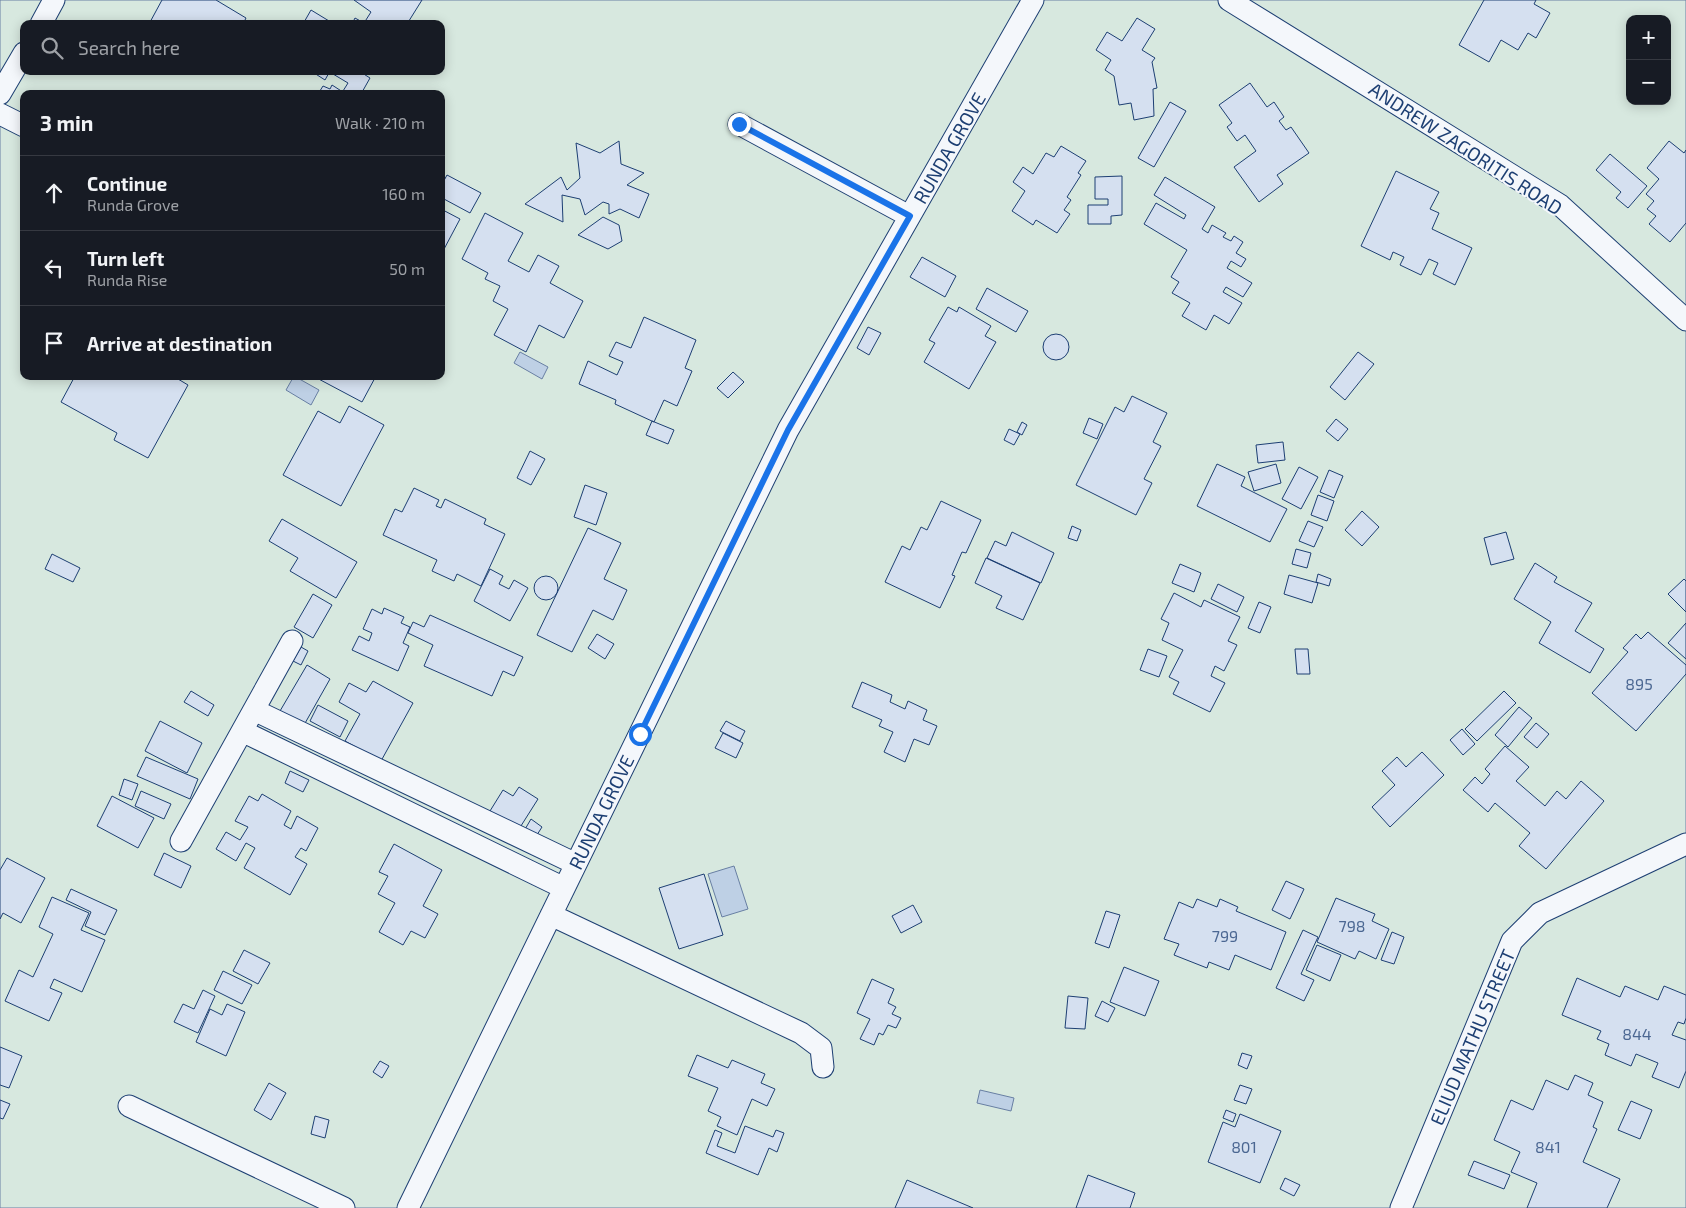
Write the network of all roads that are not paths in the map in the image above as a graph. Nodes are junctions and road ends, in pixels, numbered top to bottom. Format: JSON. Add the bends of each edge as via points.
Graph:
{"nodes":[{"id":1,"x":54,"y":0,"type":"edge"},
{"id":2,"x":1034,"y":0,"type":"edge"},
{"id":3,"x":1228,"y":0,"type":"edge"},
{"id":4,"x":42,"y":20,"type":"edge"},
{"id":5,"x":20,"y":60,"type":"edge"},
{"id":6,"x":0,"y":94,"type":"edge"},
{"id":7,"x":0,"y":114,"type":"edge"},
{"id":8,"x":20,"y":124,"type":"edge"},
{"id":9,"x":739,"y":124,"type":"dead end"},
{"id":10,"x":910,"y":216,"type":"junction"},
{"id":11,"x":1686,"y":320,"type":"edge"},
{"id":12,"x":292,"y":641,"type":"dead end"},
{"id":13,"x":254,"y":710,"type":"junction"},
{"id":14,"x":244,"y":732,"type":"junction"},
{"id":15,"x":181,"y":841,"type":"dead end"},
{"id":16,"x":1686,"y":844,"type":"edge"},
{"id":17,"x":576,"y":864,"type":"junction"},
{"id":18,"x":564,"y":888,"type":"junction"},
{"id":19,"x":551,"y":915,"type":"junction"},
{"id":20,"x":823,"y":1067,"type":"dead end"},
{"id":21,"x":129,"y":1106,"type":"dead end"},
{"id":22,"x":344,"y":1208,"type":"edge"},
{"id":23,"x":408,"y":1208,"type":"edge"},
{"id":24,"x":1401,"y":1208,"type":"edge"}],
"edges":[{"from":1,"to":4,"type":"street"},
{"from":2,"to":10,"type":"street","name":"RUNDA GROVE"},
{"from":3,"to":11,"type":"street","name":"ANDREW ZAGORITIS ROAD","via":[[1539,190],[1560,205]]},
{"from":5,"to":6,"type":"street"},
{"from":7,"to":8,"type":"street"},
{"from":9,"to":10,"type":"street"},
{"from":10,"to":17,"type":"street","name":"RUNDA GROVE","via":[[788,430]]},
{"from":12,"to":13,"type":"street"},
{"from":13,"to":14,"type":"street"},
{"from":13,"to":17,"type":"street"},
{"from":14,"to":15,"type":"street"},
{"from":14,"to":18,"type":"street"},
{"from":16,"to":24,"type":"street","name":"ELIUD MATHU STREET","via":[[1540,913],[1512,941]]},
{"from":17,"to":18,"type":"street","name":"RUNDA GROVE"},
{"from":18,"to":19,"type":"street","name":"RUNDA GROVE"},
{"from":19,"to":20,"type":"street","via":[[801,1033],[821,1048]]},
{"from":19,"to":23,"type":"street","name":"RUNDA GROVE"},
{"from":21,"to":22,"type":"street"}]}
